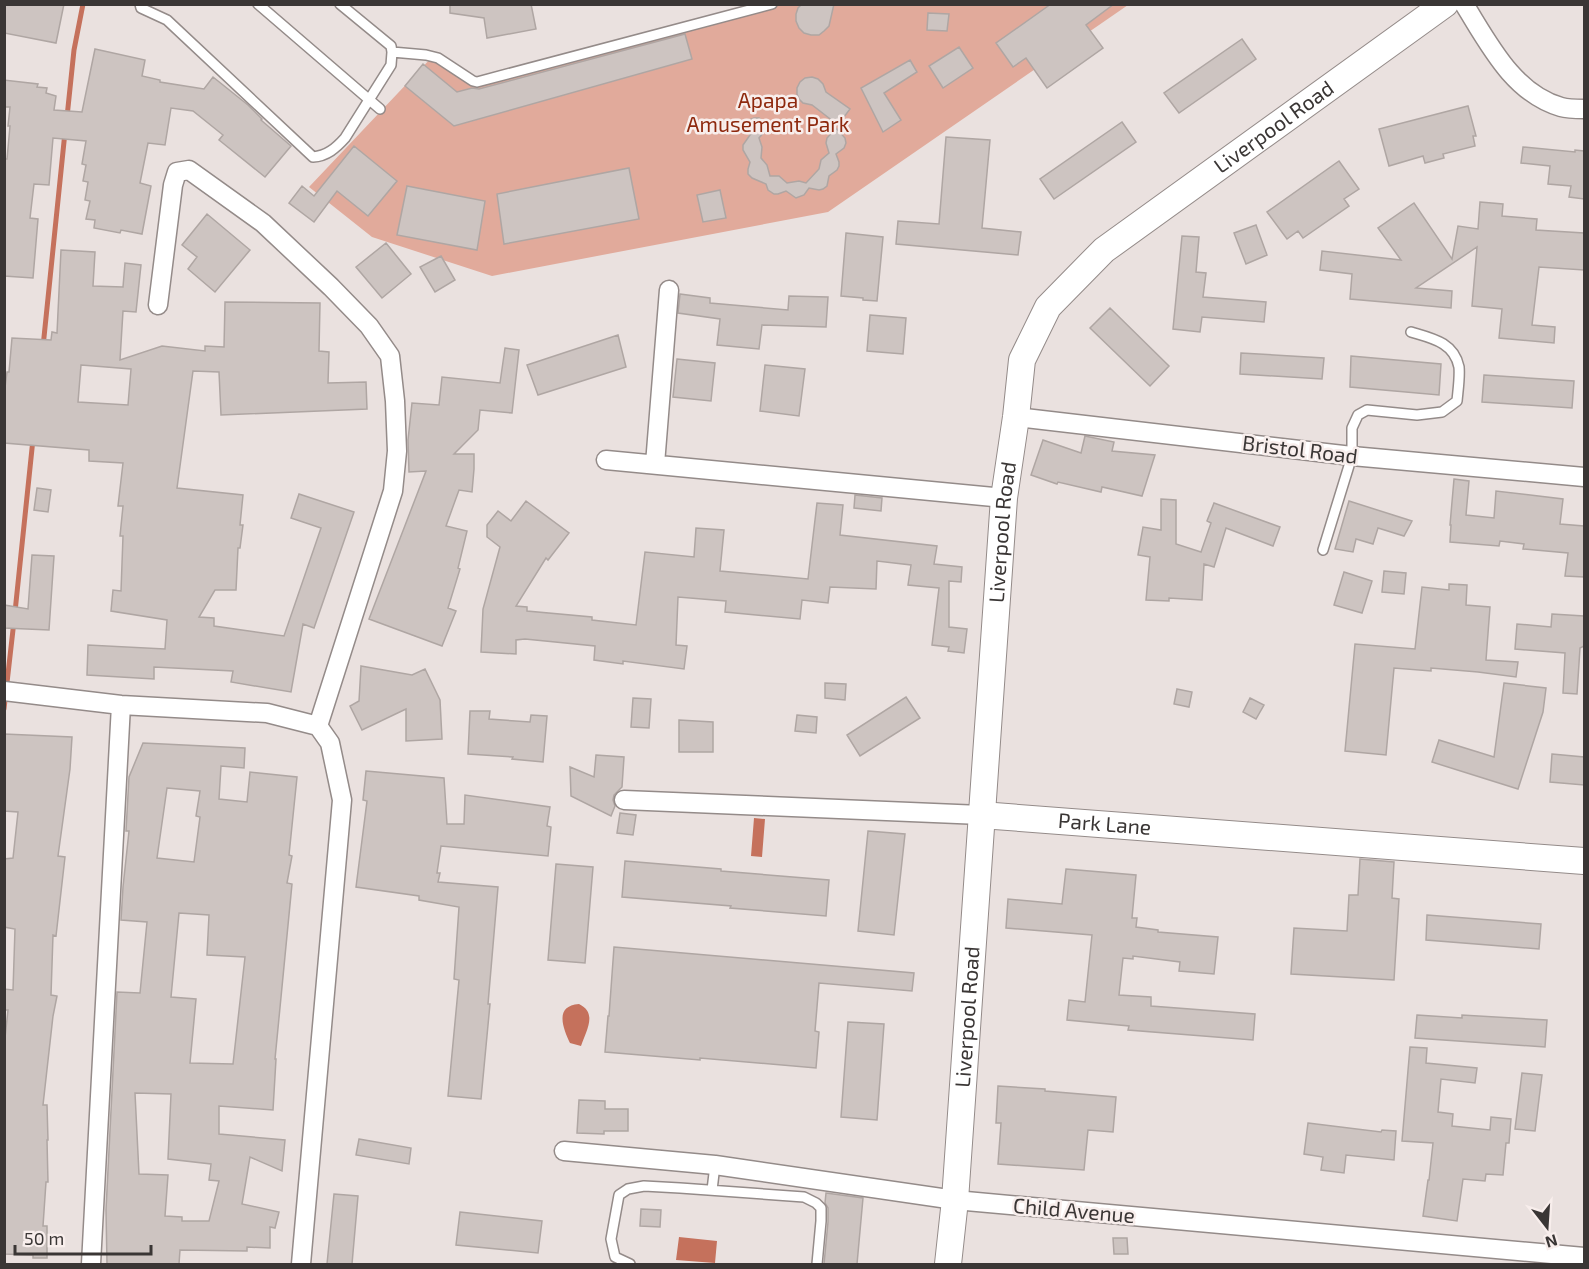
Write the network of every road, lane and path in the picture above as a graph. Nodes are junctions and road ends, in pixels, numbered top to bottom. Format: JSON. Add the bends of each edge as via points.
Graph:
{"nodes":[{"id":1,"x":140,"y":4,"type":"edge"},
{"id":2,"x":258,"y":4,"type":"edge"},
{"id":3,"x":340,"y":4,"type":"edge"},
{"id":4,"x":771,"y":4,"type":"edge"},
{"id":5,"x":1446,"y":4,"type":"edge"},
{"id":6,"x":1464,"y":4,"type":"edge"},
{"id":7,"x":392,"y":52,"type":"junction"},
{"id":8,"x":368,"y":100,"type":"junction"},
{"id":9,"x":380,"y":109,"type":"dead end"},
{"id":10,"x":1584,"y":109,"type":"edge"},
{"id":11,"x":669,"y":290,"type":"dead end"},
{"id":12,"x":158,"y":305,"type":"dead end"},
{"id":13,"x":1411,"y":332,"type":"dead end"},
{"id":14,"x":1016,"y":417,"type":"junction"},
{"id":15,"x":1352,"y":456,"type":"junction"},
{"id":16,"x":606,"y":460,"type":"dead end"},
{"id":17,"x":655,"y":464,"type":"junction"},
{"id":18,"x":1584,"y":477,"type":"edge"},
{"id":19,"x":1004,"y":498,"type":"junction"},
{"id":20,"x":1323,"y":550,"type":"dead end"},
{"id":21,"x":9,"y":691,"type":"edge"},
{"id":22,"x":121,"y":705,"type":"junction"},
{"id":23,"x":318,"y":726,"type":"junction"},
{"id":24,"x":624,"y":800,"type":"dead end"},
{"id":25,"x":981,"y":815,"type":"junction"},
{"id":26,"x":1584,"y":861,"type":"edge"},
{"id":27,"x":564,"y":1151,"type":"dead end"},
{"id":28,"x":715,"y":1165,"type":"junction"},
{"id":29,"x":712,"y":1190,"type":"junction"},
{"id":30,"x":955,"y":1200,"type":"junction"},
{"id":31,"x":1584,"y":1257,"type":"edge"},
{"id":32,"x":91,"y":1264,"type":"edge"},
{"id":33,"x":301,"y":1264,"type":"edge"},
{"id":34,"x":630,"y":1264,"type":"edge"},
{"id":35,"x":817,"y":1264,"type":"edge"},
{"id":36,"x":948,"y":1264,"type":"edge"}],
"edges":[{"from":1,"to":8,"type":"lane","via":[[167,20],[313,157],[337,147]]},
{"from":2,"to":8,"type":"lane"},
{"from":3,"to":7,"type":"lane","via":[[391,46]]},
{"from":4,"to":7,"type":"lane","via":[[477,82],[438,58]]},
{"from":5,"to":14,"type":"main road","name":"Liverpool Road","via":[[1104,250],[1048,307],[1022,360]]},
{"from":6,"to":10,"type":"street","via":[[1508,71],[1532,95],[1563,108]]},
{"from":7,"to":8,"type":"lane","via":[[391,65]]},
{"from":8,"to":9,"type":"lane"},
{"from":11,"to":17,"type":"street"},
{"from":12,"to":23,"type":"street","via":[[173,185],[177,172],[189,170],[263,223],[369,326],[390,356],[397,452],[393,491]]},
{"from":13,"to":15,"type":"lane","via":[[1437,339],[1451,349],[1459,366],[1457,400],[1442,411],[1417,415],[1366,410],[1358,415],[1352,428]]},
{"from":14,"to":15,"type":"street","name":"Bristol Road"},
{"from":14,"to":19,"type":"main road","name":"Liverpool Road"},
{"from":15,"to":18,"type":"street","name":"Bristol Road"},
{"from":15,"to":20,"type":"lane"},
{"from":16,"to":17,"type":"street"},
{"from":17,"to":19,"type":"street"},
{"from":19,"to":25,"type":"main road","name":"Liverpool Road"},
{"from":21,"to":22,"type":"street"},
{"from":22,"to":23,"type":"street","via":[[267,713]]},
{"from":22,"to":32,"type":"street"},
{"from":23,"to":33,"type":"street","via":[[330,743],[342,800]]},
{"from":24,"to":25,"type":"street","name":"Park Lane"},
{"from":25,"to":26,"type":"main road","name":"Park Lane"},
{"from":25,"to":30,"type":"main road","name":"Liverpool Road"},
{"from":27,"to":28,"type":"street","name":"Child Avenue"},
{"from":28,"to":29,"type":"lane"},
{"from":28,"to":30,"type":"street","name":"Child Avenue"},
{"from":29,"to":34,"type":"lane","via":[[644,1186],[619,1195],[611,1239],[615,1257]]},
{"from":29,"to":35,"type":"lane","via":[[804,1197],[816,1203],[821,1208]]},
{"from":30,"to":31,"type":"street","name":"Child Avenue"},
{"from":30,"to":36,"type":"main road","name":"Liverpool Road"}]}
